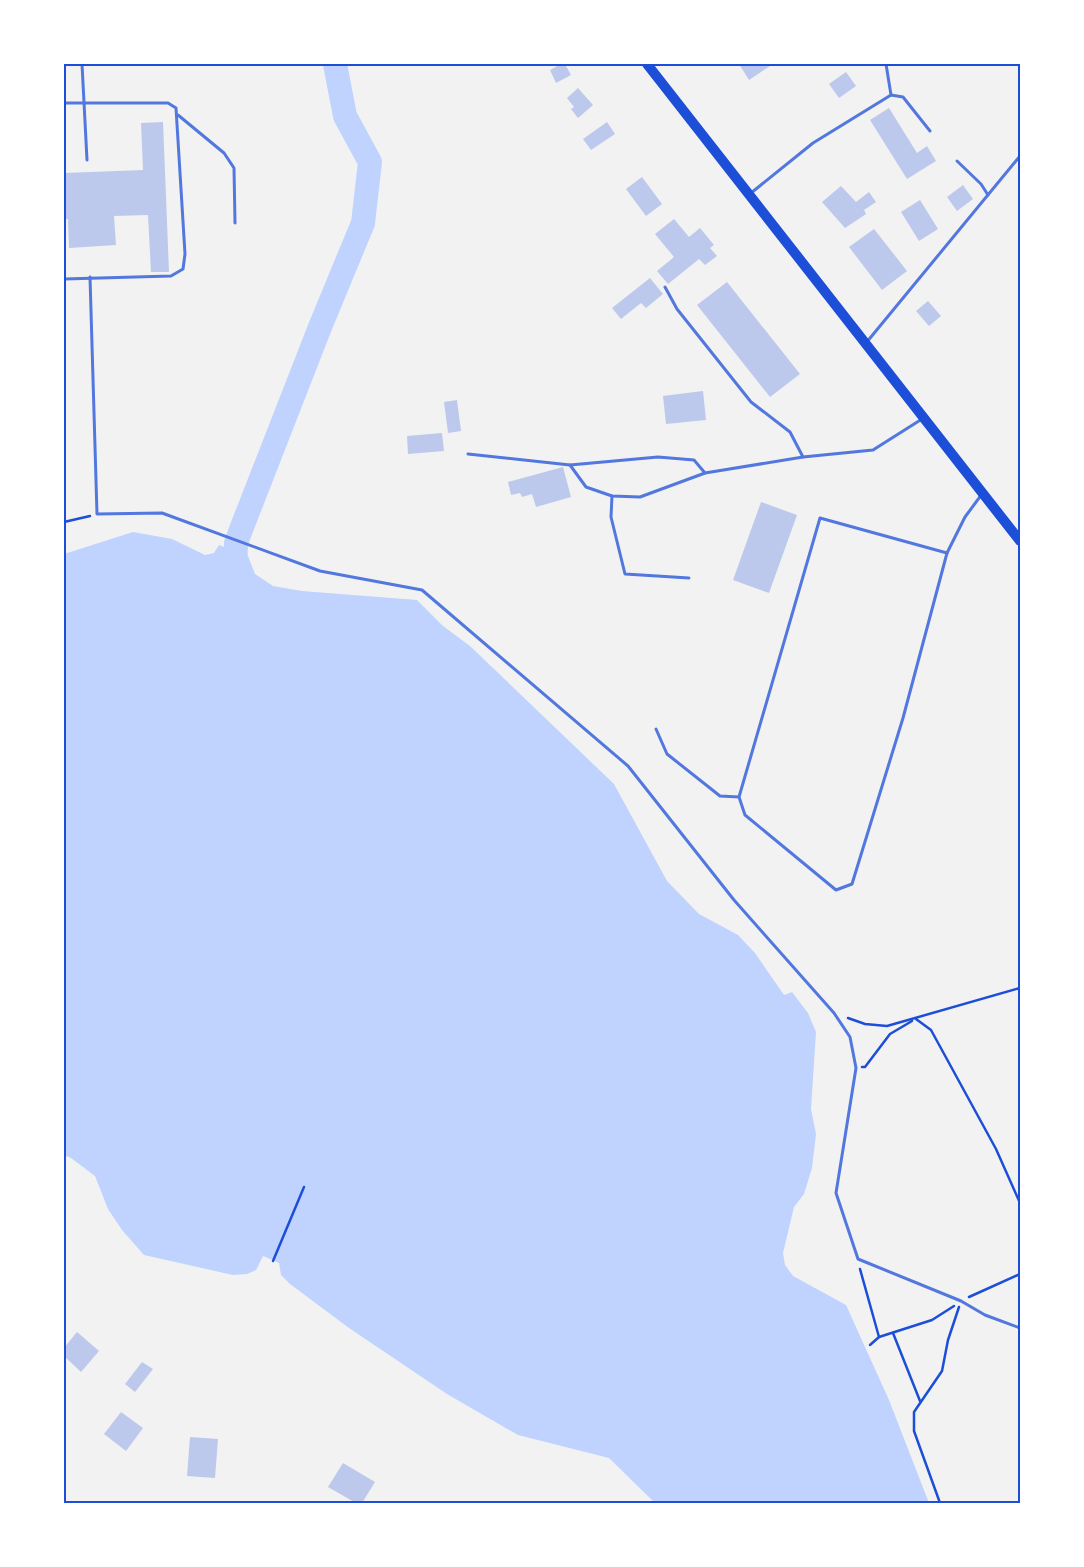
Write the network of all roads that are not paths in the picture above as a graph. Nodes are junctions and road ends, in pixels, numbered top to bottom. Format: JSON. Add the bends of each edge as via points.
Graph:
{"nodes":[{"id":1,"x":82,"y":64,"type":"edge"},
{"id":2,"x":647,"y":64,"type":"edge"},
{"id":3,"x":886,"y":64,"type":"edge"},
{"id":4,"x":891,"y":95,"type":"junction"},
{"id":5,"x":84,"y":102,"type":"junction"},
{"id":6,"x":64,"y":103,"type":"edge"},
{"id":7,"x":178,"y":114,"type":"junction"},
{"id":8,"x":930,"y":131,"type":"dead end"},
{"id":9,"x":1020,"y":156,"type":"edge"},
{"id":10,"x":87,"y":160,"type":"dead end"},
{"id":11,"x":957,"y":161,"type":"dead end"},
{"id":12,"x":749,"y":195,"type":"junction"},
{"id":13,"x":988,"y":196,"type":"junction"},
{"id":14,"x":235,"y":224,"type":"dead end"},
{"id":15,"x":90,"y":277,"type":"junction"},
{"id":16,"x":64,"y":279,"type":"edge"},
{"id":17,"x":665,"y":287,"type":"dead end"},
{"id":18,"x":866,"y":343,"type":"junction"},
{"id":19,"x":924,"y":417,"type":"junction"},
{"id":20,"x":468,"y":454,"type":"dead end"},
{"id":21,"x":803,"y":457,"type":"junction"},
{"id":22,"x":570,"y":465,"type":"junction"},
{"id":23,"x":705,"y":473,"type":"junction"},
{"id":24,"x":982,"y":494,"type":"junction"},
{"id":25,"x":612,"y":496,"type":"junction"},
{"id":26,"x":1020,"y":541,"type":"edge"},
{"id":27,"x":947,"y":553,"type":"junction"},
{"id":28,"x":689,"y":578,"type":"dead end"},
{"id":29,"x":656,"y":729,"type":"dead end"},
{"id":30,"x":739,"y":797,"type":"junction"},
{"id":31,"x":1020,"y":1328,"type":"edge"}],
"edges":[{"from":1,"to":5,"type":"lane"},
{"from":2,"to":12,"type":"main road"},
{"from":3,"to":4,"type":"lane"},
{"from":4,"to":8,"type":"lane","via":[[903,97]]},
{"from":4,"to":12,"type":"lane","via":[[813,143]]},
{"from":5,"to":6,"type":"lane"},
{"from":5,"to":7,"type":"lane","via":[[168,104],[176,108]]},
{"from":5,"to":10,"type":"lane"},
{"from":7,"to":14,"type":"lane","via":[[224,153],[234,168]]},
{"from":7,"to":15,"type":"lane","via":[[183,269],[171,276]]},
{"from":9,"to":13,"type":"lane"},
{"from":11,"to":13,"type":"lane"},
{"from":12,"to":18,"type":"main road"},
{"from":13,"to":18,"type":"lane"},
{"from":15,"to":16,"type":"lane"},
{"from":15,"to":31,"type":"lane","via":[[96,514],[162,513],[320,571],[422,590],[628,766],[734,900],[834,1013],[850,1038],[856,1068],[836,1193],[858,1259]]},
{"from":17,"to":21,"type":"lane","via":[[677,310],[713,357],[751,402],[790,432]]},
{"from":18,"to":19,"type":"main road"},
{"from":19,"to":21,"type":"lane","via":[[873,450]]},
{"from":19,"to":24,"type":"main road"},
{"from":20,"to":22,"type":"lane"},
{"from":21,"to":23,"type":"lane"},
{"from":22,"to":23,"type":"lane","via":[[658,457],[694,460]]},
{"from":22,"to":25,"type":"lane","via":[[586,487]]},
{"from":23,"to":25,"type":"lane","via":[[640,497]]},
{"from":24,"to":26,"type":"main road"},
{"from":24,"to":27,"type":"lane","via":[[965,517]]},
{"from":25,"to":28,"type":"lane","via":[[611,516],[625,574]]},
{"from":27,"to":30,"type":"lane","via":[[820,518]]},
{"from":27,"to":30,"type":"lane","via":[[903,718],[852,884],[836,890],[745,815]]},
{"from":29,"to":30,"type":"lane","via":[[667,754],[720,796]]}]}
